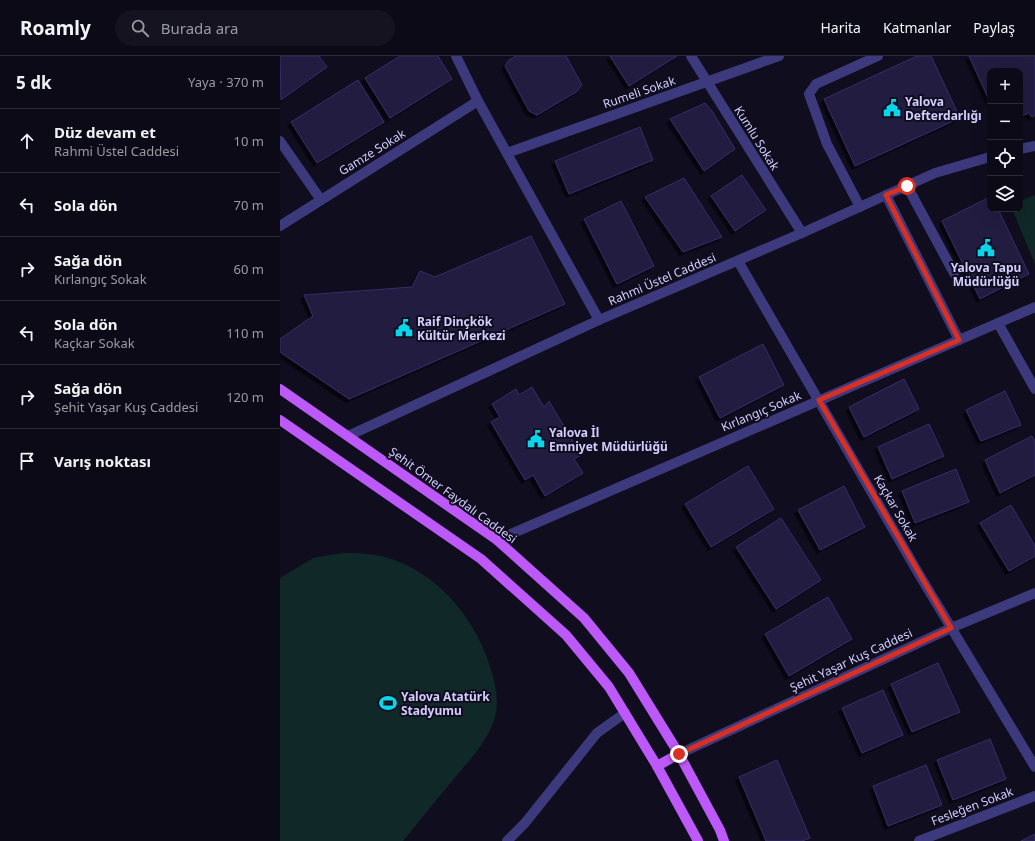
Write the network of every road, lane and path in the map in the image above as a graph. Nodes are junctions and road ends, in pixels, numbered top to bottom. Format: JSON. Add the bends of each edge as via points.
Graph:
{"nodes":[{"id":1,"x":456,"y":56,"type":"edge"},
{"id":2,"x":691,"y":56,"type":"edge"},
{"id":3,"x":779,"y":56,"type":"edge"},
{"id":4,"x":878,"y":56,"type":"edge"},
{"id":5,"x":707,"y":82,"type":"junction"},
{"id":6,"x":478,"y":101,"type":"junction"},
{"id":7,"x":280,"y":141,"type":"edge"},
{"id":8,"x":1035,"y":146,"type":"edge"},
{"id":9,"x":1023,"y":148,"type":"edge"},
{"id":10,"x":507,"y":152,"type":"junction"},
{"id":11,"x":987,"y":158,"type":"edge"},
{"id":12,"x":907,"y":186,"type":"junction"},
{"id":13,"x":886,"y":195,"type":"junction"},
{"id":14,"x":321,"y":200,"type":"junction"},
{"id":15,"x":860,"y":207,"type":"junction"},
{"id":16,"x":280,"y":226,"type":"edge"},
{"id":17,"x":802,"y":234,"type":"junction"},
{"id":18,"x":738,"y":261,"type":"junction"},
{"id":19,"x":954,"y":273,"type":"dead end"},
{"id":20,"x":1035,"y":307,"type":"edge"},
{"id":21,"x":599,"y":320,"type":"junction"},
{"id":22,"x":998,"y":323,"type":"junction"},
{"id":23,"x":959,"y":340,"type":"junction"},
{"id":24,"x":280,"y":389,"type":"edge"},
{"id":25,"x":1035,"y":389,"type":"edge"},
{"id":26,"x":819,"y":400,"type":"junction"},
{"id":27,"x":280,"y":420,"type":"edge"},
{"id":28,"x":348,"y":436,"type":"junction"},
{"id":29,"x":497,"y":540,"type":"junction"},
{"id":30,"x":1035,"y":592,"type":"edge"},
{"id":31,"x":951,"y":628,"type":"junction"},
{"id":32,"x":624,"y":713,"type":"junction"},
{"id":33,"x":679,"y":754,"type":"junction"},
{"id":34,"x":1033,"y":761,"type":"edge"},
{"id":35,"x":657,"y":766,"type":"junction"},
{"id":36,"x":1035,"y":796,"type":"edge"},
{"id":37,"x":507,"y":841,"type":"edge"},
{"id":38,"x":698,"y":841,"type":"edge"},
{"id":39,"x":724,"y":841,"type":"edge"},
{"id":40,"x":922,"y":841,"type":"edge"}],
"edges":[{"from":1,"to":6,"type":"street"},
{"from":2,"to":5,"type":"street","name":"Kumlu Sokak"},
{"from":3,"to":5,"type":"street","name":"Rumeli Sokak"},
{"from":4,"to":15,"type":"street","via":[[816,84],[809,94],[827,144]]},
{"from":5,"to":10,"type":"street","name":"Rumeli Sokak"},
{"from":5,"to":17,"type":"street","name":"Kumlu Sokak"},
{"from":6,"to":10,"type":"street"},
{"from":6,"to":14,"type":"street","name":"Gamze Sokak"},
{"from":7,"to":14,"type":"street"},
{"from":8,"to":9,"type":"street"},
{"from":10,"to":21,"type":"street"},
{"from":11,"to":12,"type":"street","name":"Rahmi Üstel Caddesi","via":[[935,173]]},
{"from":12,"to":13,"type":"street","name":"Rahmi Üstel Caddesi"},
{"from":12,"to":19,"type":"street"},
{"from":13,"to":15,"type":"street","name":"Rahmi Üstel Caddesi"},
{"from":13,"to":23,"type":"street"},
{"from":14,"to":16,"type":"street","name":"Gamze Sokak"},
{"from":15,"to":17,"type":"street","name":"Rahmi Üstel Caddesi"},
{"from":17,"to":18,"type":"street","name":"Rahmi Üstel Caddesi"},
{"from":18,"to":21,"type":"street","name":"Rahmi Üstel Caddesi"},
{"from":18,"to":26,"type":"street","name":"Kaçkar Sokak"},
{"from":20,"to":22,"type":"street","name":"Kırlangıç Sokak"},
{"from":21,"to":28,"type":"street","name":"Rahmi Üstel Caddesi"},
{"from":22,"to":23,"type":"street","name":"Kırlangıç Sokak"},
{"from":22,"to":25,"type":"street"},
{"from":23,"to":26,"type":"street","name":"Kırlangıç Sokak"},
{"from":24,"to":28,"type":"main road","name":"Şehit Ömer Faydalı Caddesi"},
{"from":26,"to":29,"type":"street","name":"Kırlangıç Sokak"},
{"from":26,"to":31,"type":"street","name":"Kaçkar Sokak"},
{"from":27,"to":32,"type":"main road","via":[[481,559],[566,635],[609,687]]},
{"from":28,"to":29,"type":"main road","name":"Şehit Ömer Faydalı Caddesi"},
{"from":29,"to":33,"type":"main road","name":"Şehit Ömer Faydalı Caddesi","via":[[584,618],[629,673]]},
{"from":30,"to":31,"type":"street","name":"Şehit Yaşar Kuş Caddesi"},
{"from":31,"to":33,"type":"street","name":"Şehit Yaşar Kuş Caddesi"},
{"from":31,"to":34,"type":"street","name":"Kaçkar Sokak"},
{"from":32,"to":35,"type":"main road"},
{"from":32,"to":37,"type":"street","via":[[597,733],[525,823]]},
{"from":33,"to":35,"type":"main road"},
{"from":33,"to":39,"type":"main road","name":"Şehit Ömer Faydalı Caddesi"},
{"from":35,"to":38,"type":"main road"},
{"from":36,"to":40,"type":"street","name":"Fesleğen Sokak"}]}
